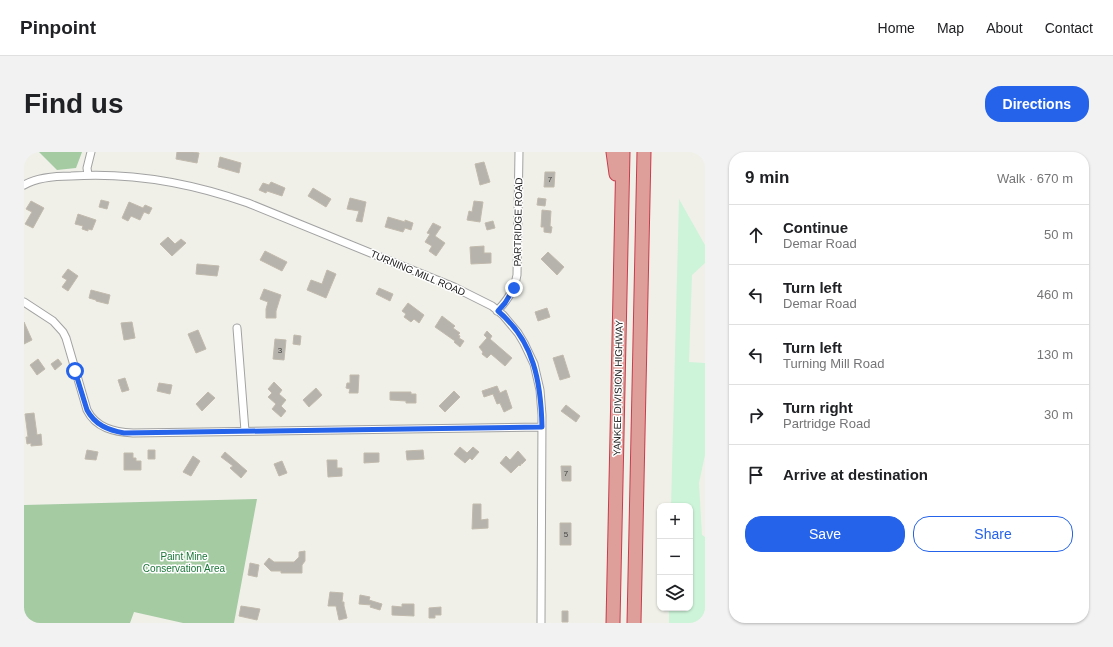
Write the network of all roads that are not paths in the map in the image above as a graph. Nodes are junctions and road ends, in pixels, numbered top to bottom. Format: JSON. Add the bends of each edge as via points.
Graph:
{"nodes":[{"id":1,"x":91,"y":152,"type":"edge"},
{"id":2,"x":519,"y":152,"type":"edge"},
{"id":3,"x":613,"y":152,"type":"edge"},
{"id":4,"x":623,"y":152,"type":"edge"},
{"id":5,"x":644,"y":152,"type":"edge"},
{"id":6,"x":88,"y":175,"type":"junction"},
{"id":7,"x":24,"y":185,"type":"edge"},
{"id":8,"x":621,"y":209,"type":"junction"},
{"id":9,"x":24,"y":302,"type":"edge"},
{"id":10,"x":498,"y":311,"type":"junction"},
{"id":11,"x":238,"y":328,"type":"dead end"},
{"id":12,"x":542,"y":427,"type":"junction"},
{"id":13,"x":245,"y":432,"type":"junction"},
{"id":14,"x":541,"y":623,"type":"edge"},
{"id":15,"x":613,"y":623,"type":"edge"},
{"id":16,"x":634,"y":623,"type":"edge"}],
"edges":[{"from":1,"to":6,"type":"street"},
{"from":2,"to":10,"type":"street","name":"PARTRIDGE ROAD","via":[[517,276],[511,293]]},
{"from":3,"to":8,"type":"highway"},
{"from":4,"to":8,"type":"highway","name":"YANKEE DIVISION HIGHWAY"},
{"from":5,"to":16,"type":"highway","name":"YANKEE DIVISION HIGHWAY"},
{"from":6,"to":7,"type":"street","name":"TURNING MILL ROAD","via":[[58,176]]},
{"from":6,"to":10,"type":"street","name":"TURNING MILL ROAD","via":[[141,177],[222,194],[454,287]]},
{"from":8,"to":15,"type":"highway","name":"YANKEE DIVISION HIGHWAY"},
{"from":9,"to":13,"type":"street","via":[[53,321],[63,332],[87,410],[92,419],[103,427],[133,433]]},
{"from":10,"to":12,"type":"street","name":"TURNING MILL ROAD","via":[[518,333],[534,364]]},
{"from":11,"to":13,"type":"street"},
{"from":12,"to":13,"type":"street"},
{"from":12,"to":14,"type":"street","name":"TURNING MILL ROAD"}]}
